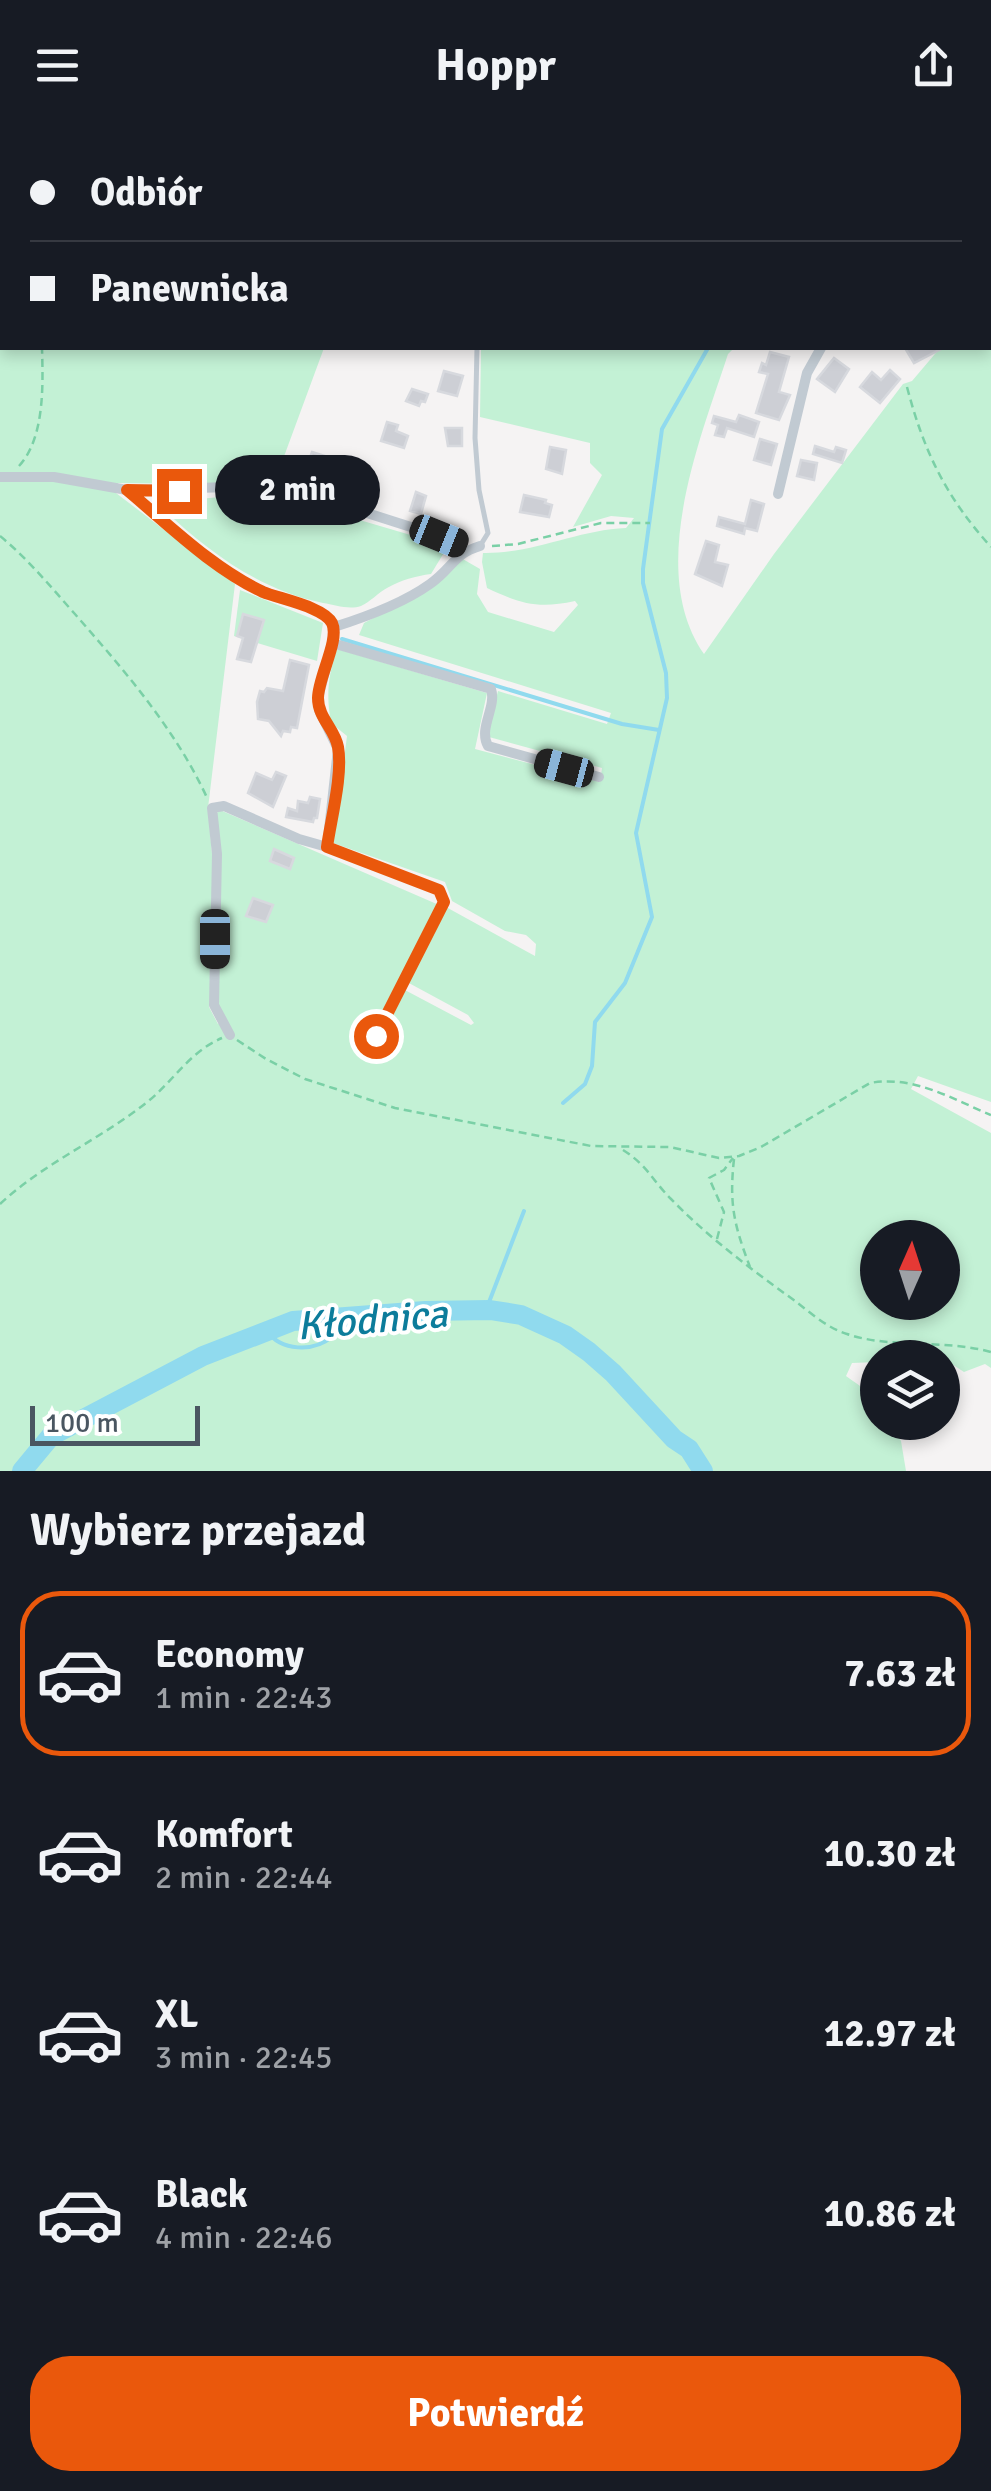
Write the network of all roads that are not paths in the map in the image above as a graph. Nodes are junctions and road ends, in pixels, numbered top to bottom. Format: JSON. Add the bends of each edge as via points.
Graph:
{"nodes":[{"id":1,"x":477,"y":350,"type":"edge"},
{"id":2,"x":820,"y":350,"type":"edge"},
{"id":3,"x":2,"y":476,"type":"edge"},
{"id":4,"x":127,"y":490,"type":"junction"},
{"id":5,"x":778,"y":494,"type":"dead end"},
{"id":6,"x":480,"y":546,"type":"joint"},
{"id":7,"x":466,"y":550,"type":"junction"},
{"id":8,"x":334,"y":627,"type":"junction"},
{"id":9,"x":332,"y":644,"type":"junction"},
{"id":10,"x":599,"y":777,"type":"dead end"},
{"id":11,"x":327,"y":847,"type":"junction"},
{"id":12,"x":230,"y":1035,"type":"road end"},
{"id":13,"x":376,"y":1036,"type":"dead end"}],
"edges":[{"from":1,"to":6,"type":"lane","via":[[475,438],[488,533]]},
{"from":2,"to":5,"type":"street","via":[[807,373]]},
{"from":3,"to":4,"type":"street"},
{"from":4,"to":7,"type":"street","via":[[292,489]]},
{"from":4,"to":8,"type":"street","via":[[237,576],[323,614]]},
{"from":6,"to":7,"type":"street"},
{"from":7,"to":8,"type":"street","via":[[430,584]]},
{"from":8,"to":9,"type":"street"},
{"from":9,"to":10,"type":"street","via":[[491,688],[488,746]]},
{"from":9,"to":11,"type":"street","via":[[318,698],[338,749]]},
{"from":11,"to":12,"type":"street","via":[[218,807],[214,1005]]},
{"from":11,"to":13,"type":"street","via":[[444,895]]}]}
